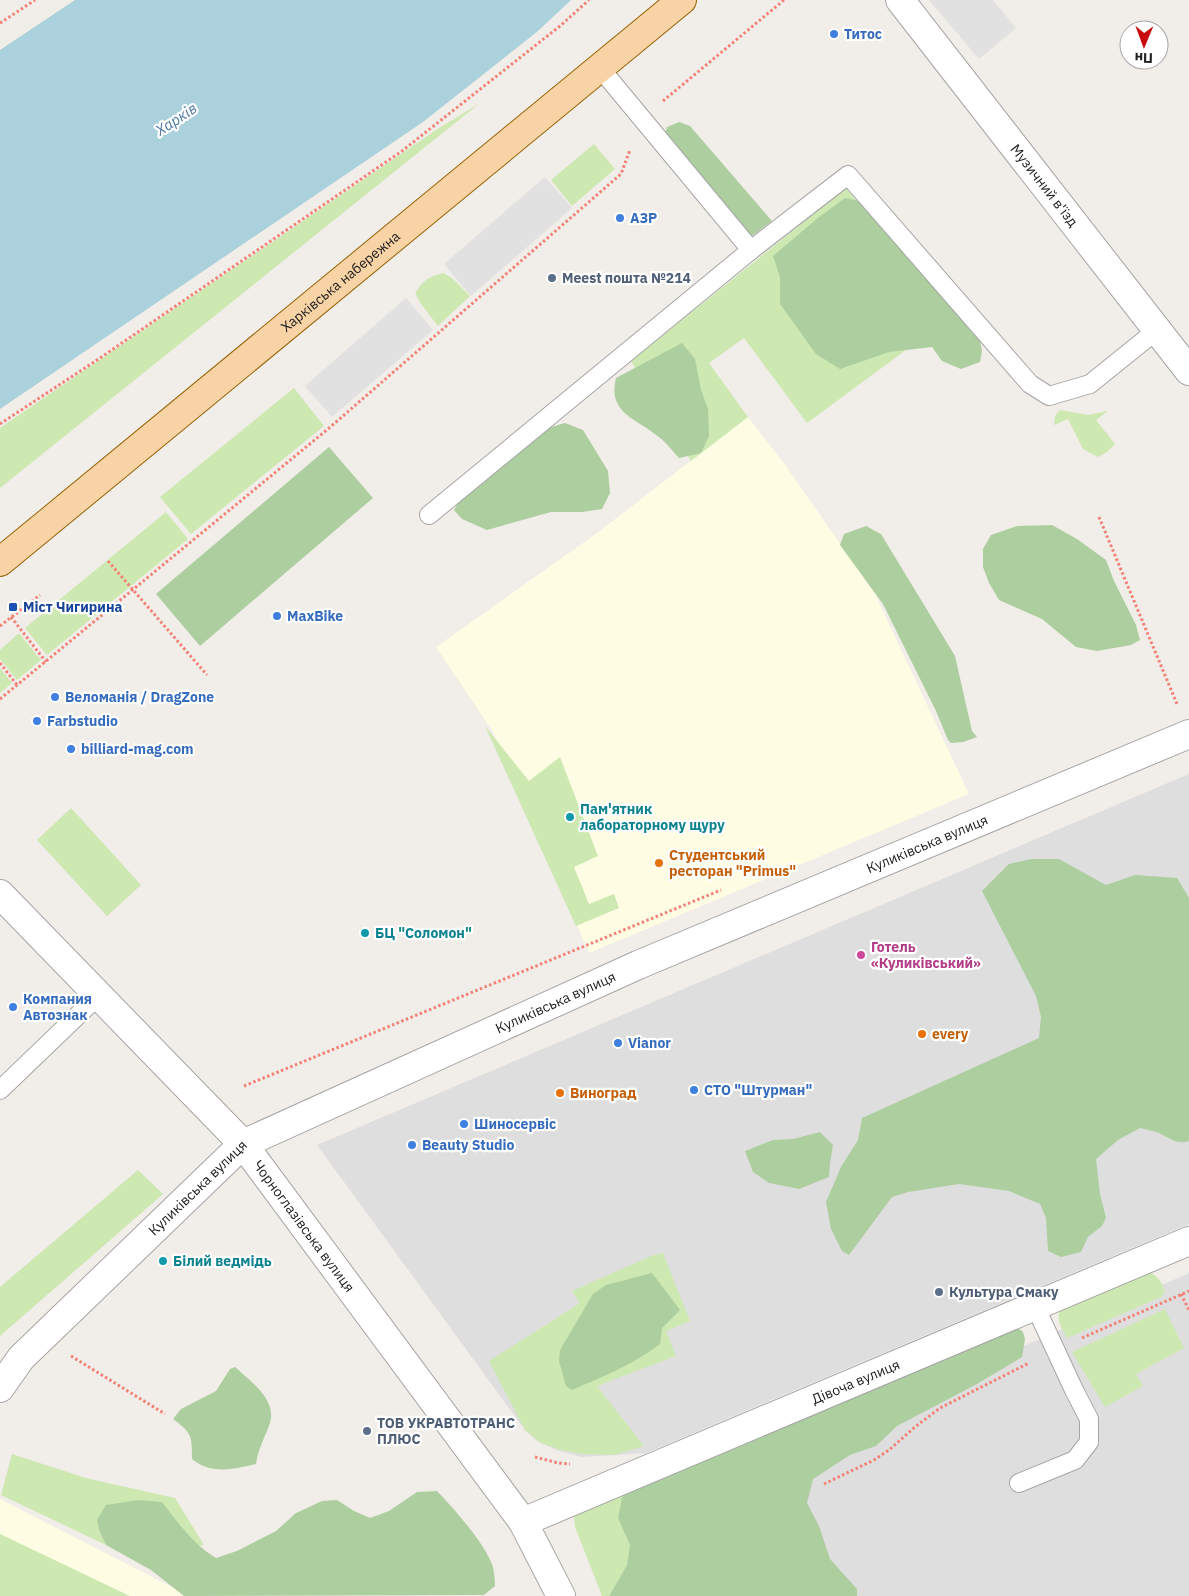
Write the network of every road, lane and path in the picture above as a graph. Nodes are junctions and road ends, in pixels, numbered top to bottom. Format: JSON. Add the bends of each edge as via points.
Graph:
{"nodes":[{"id":1,"x":35,"y":0,"type":"edge"},
{"id":2,"x":589,"y":0,"type":"edge"},
{"id":3,"x":682,"y":0,"type":"edge"},
{"id":4,"x":784,"y":0,"type":"edge"},
{"id":5,"x":900,"y":0,"type":"edge"},
{"id":6,"x":0,"y":23,"type":"edge"},
{"id":7,"x":600,"y":68,"type":"junction"},
{"id":8,"x":641,"y":119,"type":"junction"},
{"id":9,"x":751,"y":250,"type":"junction"},
{"id":10,"x":1157,"y":330,"type":"junction"},
{"id":11,"x":1189,"y":371,"type":"edge"},
{"id":12,"x":0,"y":424,"type":"edge"},
{"id":13,"x":428,"y":515,"type":"dead end"},
{"id":14,"x":1099,"y":517,"type":"dead end"},
{"id":15,"x":108,"y":561,"type":"dead end"},
{"id":16,"x":0,"y":562,"type":"edge"},
{"id":17,"x":132,"y":590,"type":"junction"},
{"id":18,"x":40,"y":595,"type":"dead end"},
{"id":19,"x":11,"y":617,"type":"junction"},
{"id":20,"x":0,"y":626,"type":"edge"},
{"id":21,"x":46,"y":662,"type":"junction"},
{"id":22,"x":0,"y":663,"type":"edge"},
{"id":23,"x":207,"y":675,"type":"dead end"},
{"id":24,"x":17,"y":685,"type":"junction"},
{"id":25,"x":0,"y":699,"type":"edge"},
{"id":26,"x":1177,"y":704,"type":"dead end"},
{"id":27,"x":1189,"y":734,"type":"edge"},
{"id":28,"x":0,"y":894,"type":"edge"},
{"id":29,"x":99,"y":995,"type":"junction"},
{"id":30,"x":0,"y":1090,"type":"edge"},
{"id":31,"x":243,"y":1144,"type":"junction"},
{"id":32,"x":1189,"y":1241,"type":"edge"},
{"id":33,"x":1189,"y":1291,"type":"edge"},
{"id":34,"x":1181,"y":1294,"type":"junction"},
{"id":35,"x":1036,"y":1306,"type":"junction"},
{"id":36,"x":1189,"y":1310,"type":"edge"},
{"id":37,"x":1056,"y":1350,"type":"junction"},
{"id":38,"x":64,"y":1351,"type":"dead end"},
{"id":39,"x":0,"y":1388,"type":"edge"},
{"id":40,"x":165,"y":1414,"type":"dead end"},
{"id":41,"x":1019,"y":1483,"type":"dead end"},
{"id":42,"x":824,"y":1484,"type":"dead end"},
{"id":43,"x":523,"y":1522,"type":"junction"},
{"id":44,"x":561,"y":1596,"type":"edge"}],
"edges":[{"from":1,"to":6,"type":"path"},
{"from":2,"to":12,"type":"path","via":[[402,151]]},
{"from":3,"to":7,"type":"main road","name":"Харківська набережна"},
{"from":4,"to":8,"type":"path"},
{"from":5,"to":10,"type":"street","name":"Музичний в'їзд"},
{"from":7,"to":8,"type":"lane"},
{"from":7,"to":16,"type":"main road","name":"Харківська набережна"},
{"from":8,"to":9,"type":"lane"},
{"from":8,"to":17,"type":"path","via":[[621,174],[328,429]]},
{"from":9,"to":10,"type":"lane","via":[[848,175],[1030,384],[1049,396],[1090,384]]},
{"from":9,"to":13,"type":"lane"},
{"from":10,"to":11,"type":"street","name":"Музичний в'їзд"},
{"from":14,"to":26,"type":"path"},
{"from":15,"to":17,"type":"path"},
{"from":17,"to":21,"type":"path"},
{"from":17,"to":23,"type":"path"},
{"from":18,"to":19,"type":"path"},
{"from":19,"to":20,"type":"path"},
{"from":19,"to":21,"type":"path"},
{"from":21,"to":24,"type":"path"},
{"from":22,"to":24,"type":"path"},
{"from":24,"to":25,"type":"path"},
{"from":27,"to":31,"type":"street","name":"Куликівська вулиця","via":[[638,965]]},
{"from":28,"to":29,"type":"street","name":"Чорноглазівська вулиця"},
{"from":29,"to":30,"type":"lane"},
{"from":29,"to":31,"type":"street","name":"Чорноглазівська вулиця"},
{"from":31,"to":39,"type":"street","name":"Куликівська вулиця","via":[[21,1358]]},
{"from":31,"to":43,"type":"street","name":"Чорноглазівська вулиця"},
{"from":32,"to":35,"type":"street","name":"Дівоча вулиця"},
{"from":33,"to":34,"type":"path"},
{"from":34,"to":36,"type":"path"},
{"from":34,"to":37,"type":"path"},
{"from":35,"to":37,"type":"lane"},
{"from":35,"to":43,"type":"street","name":"Дівоча вулиця"},
{"from":37,"to":41,"type":"lane","via":[[1089,1419],[1089,1442],[1075,1460]]},
{"from":37,"to":42,"type":"path","via":[[940,1408],[882,1455]]},
{"from":38,"to":40,"type":"path"},
{"from":43,"to":44,"type":"street","name":"Чорноглазівська вулиця"}]}
